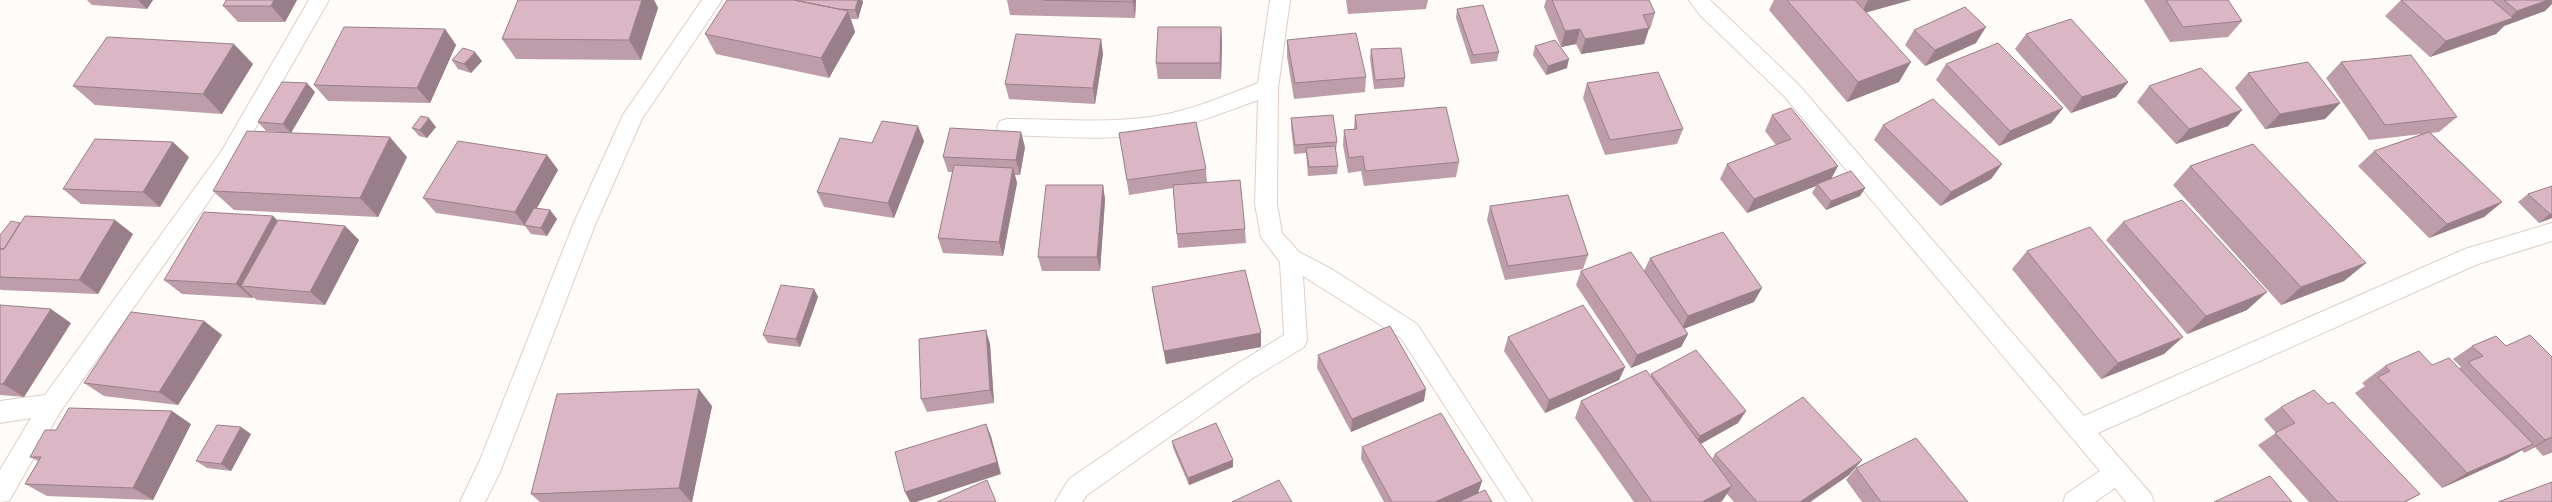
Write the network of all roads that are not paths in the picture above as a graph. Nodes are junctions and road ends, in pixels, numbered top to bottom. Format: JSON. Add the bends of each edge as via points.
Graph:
{"nodes":[{"id":1,"x":319,"y":0,"type":"edge"},
{"id":2,"x":712,"y":0,"type":"edge"},
{"id":3,"x":1280,"y":0,"type":"edge"},
{"id":4,"x":1708,"y":2,"type":"edge"},
{"id":5,"x":1268,"y":88,"type":"junction"},
{"id":6,"x":1007,"y":127,"type":"dead end"},
{"id":7,"x":2552,"y":232,"type":"edge"},
{"id":8,"x":1291,"y":259,"type":"junction"},
{"id":9,"x":52,"y":405,"type":"junction"},
{"id":10,"x":0,"y":412,"type":"edge"},
{"id":11,"x":2081,"y":429,"type":"junction"},
{"id":12,"x":2116,"y":473,"type":"junction"},
{"id":13,"x":0,"y":493,"type":"edge"},
{"id":14,"x":472,"y":502,"type":"edge"},
{"id":15,"x":1068,"y":502,"type":"edge"},
{"id":16,"x":1521,"y":502,"type":"edge"},
{"id":17,"x":2075,"y":502,"type":"edge"},
{"id":18,"x":2142,"y":502,"type":"edge"}],
"edges":[{"from":1,"to":9,"type":"street","via":[[228,158]]},
{"from":2,"to":14,"type":"street","via":[[632,115],[584,225],[492,464]]},
{"from":3,"to":5,"type":"street"},
{"from":4,"to":11,"type":"street","via":[[1791,90]]},
{"from":5,"to":6,"type":"street","via":[[1211,110],[1158,124],[1124,127]]},
{"from":5,"to":8,"type":"street","via":[[1266,204],[1272,237]]},
{"from":7,"to":11,"type":"street","via":[[2473,256]]},
{"from":8,"to":15,"type":"street","via":[[1296,340],[1245,371],[1078,487]]},
{"from":8,"to":16,"type":"street","via":[[1325,277],[1409,332]]},
{"from":9,"to":10,"type":"street"},
{"from":9,"to":13,"type":"street"},
{"from":11,"to":12,"type":"street"},
{"from":12,"to":17,"type":"street"},
{"from":12,"to":18,"type":"street"}]}
